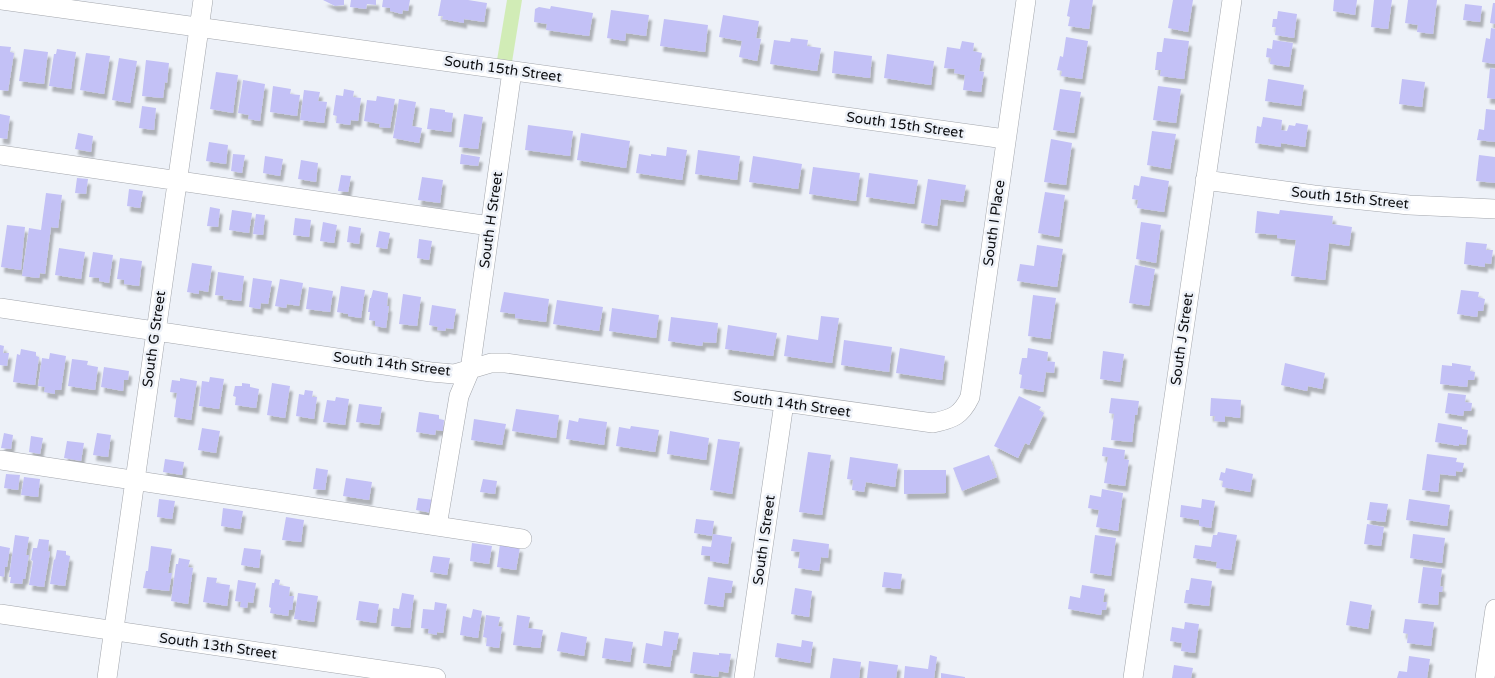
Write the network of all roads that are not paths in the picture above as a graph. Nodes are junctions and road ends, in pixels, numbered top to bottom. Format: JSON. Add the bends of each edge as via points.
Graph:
{"nodes":[{"id":1,"x":2,"y":0,"type":"edge"},
{"id":2,"x":203,"y":0,"type":"edge"},
{"id":3,"x":1026,"y":0,"type":"edge"},
{"id":4,"x":1232,"y":0,"type":"edge"},
{"id":5,"x":199,"y":28,"type":"junction"},
{"id":6,"x":512,"y":70,"type":"junction"},
{"id":7,"x":1005,"y":139,"type":"junction"},
{"id":8,"x":0,"y":155,"type":"edge"},
{"id":9,"x":1205,"y":180,"type":"junction"},
{"id":10,"x":177,"y":181,"type":"junction"},
{"id":11,"x":1495,"y":209,"type":"edge"},
{"id":12,"x":490,"y":226,"type":"junction"},
{"id":13,"x":0,"y":308,"type":"edge"},
{"id":14,"x":156,"y":331,"type":"junction"},
{"id":15,"x":470,"y":370,"type":"junction"},
{"id":16,"x":784,"y":403,"type":"junction"},
{"id":17,"x":932,"y":423,"type":"joint"},
{"id":18,"x":0,"y":460,"type":"edge"},
{"id":19,"x":134,"y":480,"type":"junction"},
{"id":20,"x":437,"y":526,"type":"junction"},
{"id":21,"x":522,"y":538,"type":"dead end"},
{"id":22,"x":1495,"y":608,"type":"edge"},
{"id":23,"x":0,"y":614,"type":"edge"},
{"id":24,"x":113,"y":630,"type":"junction"},
{"id":25,"x":107,"y":678,"type":"edge"},
{"id":26,"x":436,"y":678,"type":"edge"},
{"id":27,"x":744,"y":678,"type":"edge"},
{"id":28,"x":1133,"y":678,"type":"edge"},
{"id":29,"x":1485,"y":678,"type":"edge"}],
"edges":[{"from":1,"to":5,"type":"street","name":"South 15th Street"},
{"from":2,"to":5,"type":"street","name":"South G Street"},
{"from":3,"to":7,"type":"street","name":"South I Place"},
{"from":4,"to":9,"type":"street","name":"South J Street"},
{"from":5,"to":6,"type":"street","name":"South 15th Street"},
{"from":5,"to":10,"type":"street","name":"South G Street"},
{"from":6,"to":7,"type":"street","name":"South 15th Street"},
{"from":6,"to":12,"type":"street","name":"South H Street"},
{"from":7,"to":17,"type":"street","name":"South I Place","via":[[970,397],[956,416]]},
{"from":8,"to":10,"type":"street"},
{"from":9,"to":11,"type":"street","name":"South 15th Street","via":[[1409,205]]},
{"from":9,"to":28,"type":"street","name":"South J Street"},
{"from":10,"to":12,"type":"street"},
{"from":10,"to":14,"type":"street","name":"South G Street"},
{"from":12,"to":15,"type":"street","name":"South H Street"},
{"from":13,"to":14,"type":"street","name":"South 14th Street"},
{"from":14,"to":15,"type":"street","name":"South 14th Street","via":[[431,372],[454,374]]},
{"from":14,"to":19,"type":"street","name":"South G Street"},
{"from":15,"to":16,"type":"street","name":"South 14th Street","via":[[491,363],[506,363]]},
{"from":15,"to":20,"type":"street","name":"South H Street","via":[[460,396]]},
{"from":16,"to":17,"type":"street","name":"South 14th Street"},
{"from":16,"to":27,"type":"street","name":"South I Street"},
{"from":18,"to":19,"type":"street"},
{"from":19,"to":20,"type":"street"},
{"from":19,"to":24,"type":"street","name":"South G Street"},
{"from":20,"to":21,"type":"street"},
{"from":22,"to":29,"type":"street"},
{"from":23,"to":24,"type":"street","name":"South 13th Street"},
{"from":24,"to":25,"type":"street","name":"South G Street"},
{"from":24,"to":26,"type":"street","name":"South 13th Street"}]}
